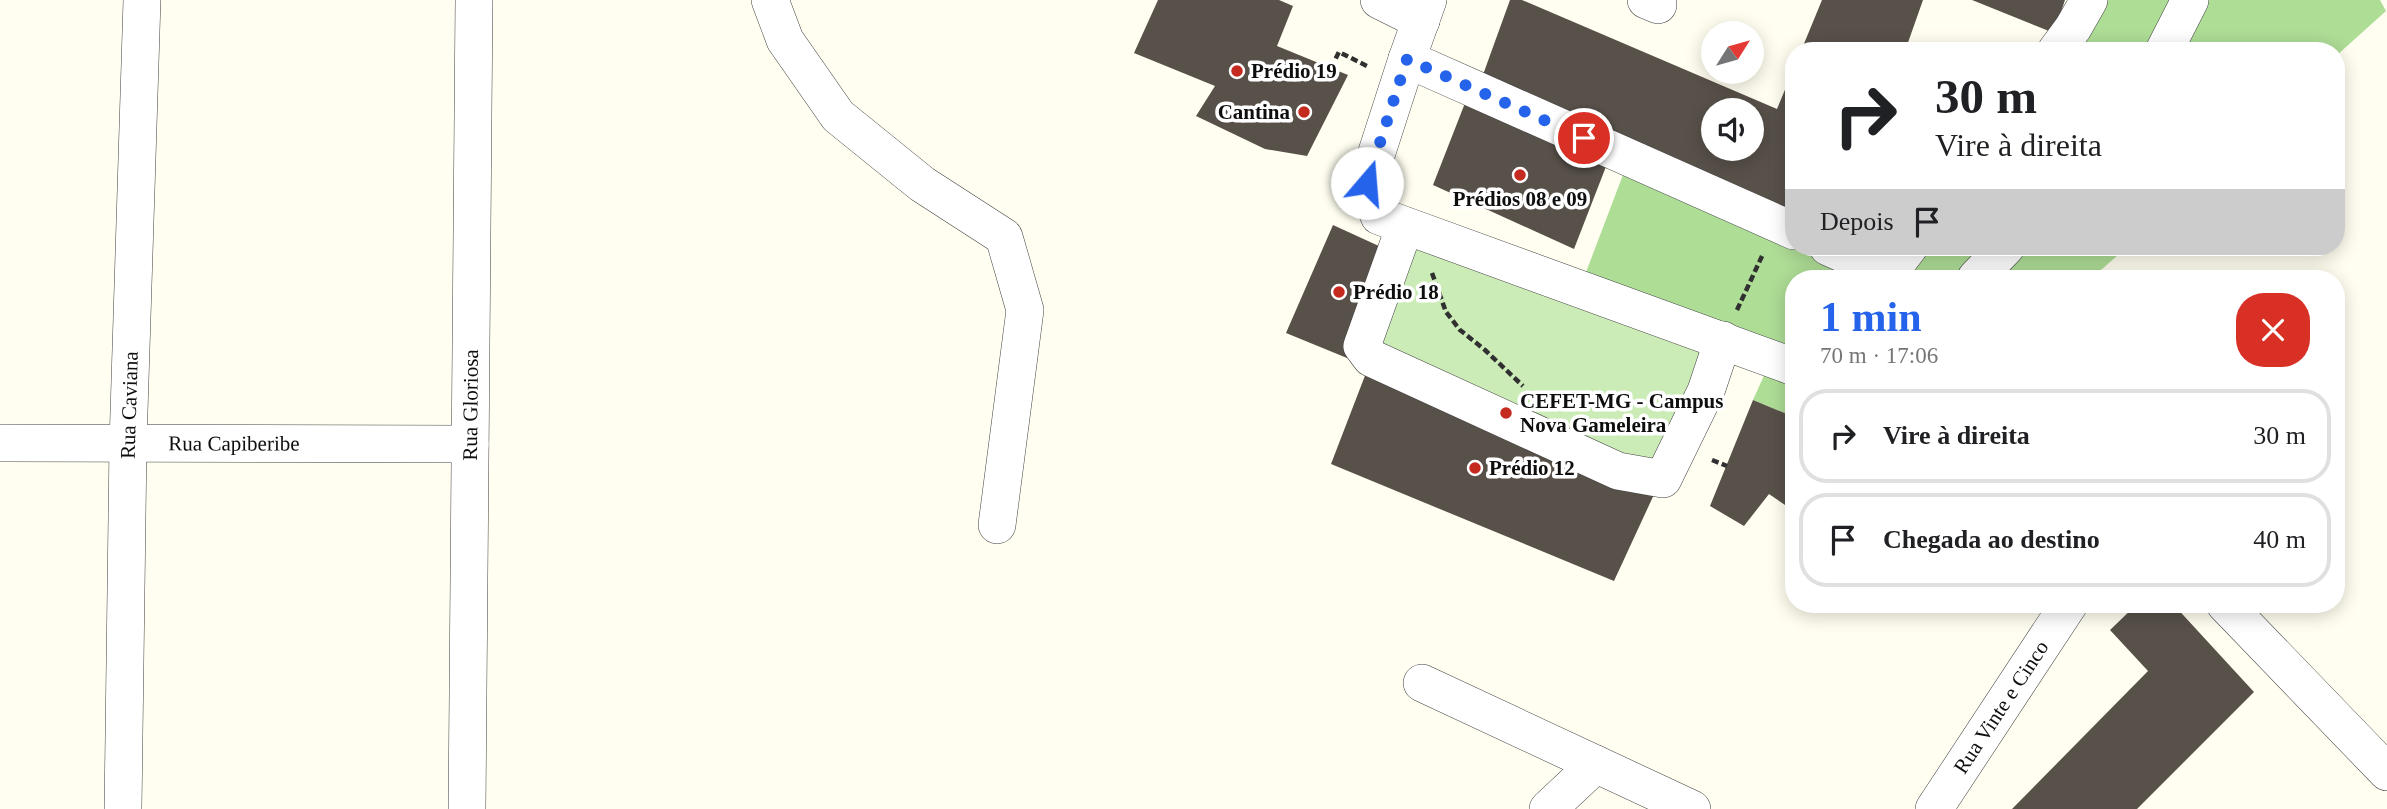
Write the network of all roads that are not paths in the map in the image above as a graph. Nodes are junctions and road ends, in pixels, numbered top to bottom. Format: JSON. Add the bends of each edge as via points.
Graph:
{"nodes":[{"id":1,"x":142,"y":0,"type":"edge"},
{"id":2,"x":474,"y":0,"type":"edge"},
{"id":3,"x":770,"y":0,"type":"edge"},
{"id":4,"x":1379,"y":0,"type":"edge"},
{"id":5,"x":2090,"y":0,"type":"edge"},
{"id":6,"x":2190,"y":0,"type":"edge"},
{"id":7,"x":1425,"y":10,"type":"edge"},
{"id":8,"x":2062,"y":42,"type":"edge"},
{"id":9,"x":2169,"y":42,"type":"edge"},
{"id":10,"x":1407,"y":59,"type":"junction"},
{"id":11,"x":1405,"y":226,"type":"junction"},
{"id":12,"x":1785,"y":227,"type":"edge"},
{"id":13,"x":1848,"y":256,"type":"edge"},
{"id":14,"x":1998,"y":256,"type":"edge"},
{"id":15,"x":1897,"y":262,"type":"edge"},
{"id":16,"x":1984,"y":270,"type":"edge"},
{"id":17,"x":1723,"y":340,"type":"junction"},
{"id":18,"x":1785,"y":364,"type":"edge"},
{"id":19,"x":0,"y":443,"type":"edge"},
{"id":20,"x":128,"y":444,"type":"junction"},
{"id":21,"x":470,"y":444,"type":"junction"},
{"id":22,"x":997,"y":525,"type":"dead end"},
{"id":23,"x":2063,"y":613,"type":"edge"},
{"id":24,"x":2234,"y":613,"type":"edge"},
{"id":25,"x":1422,"y":683,"type":"dead end"},
{"id":26,"x":1596,"y":764,"type":"junction"},
{"id":27,"x":2387,"y":772,"type":"edge"},
{"id":28,"x":123,"y":809,"type":"edge"},
{"id":29,"x":467,"y":809,"type":"edge"},
{"id":30,"x":1548,"y":809,"type":"edge"},
{"id":31,"x":1692,"y":809,"type":"edge"},
{"id":32,"x":1934,"y":809,"type":"edge"}],
"edges":[{"from":1,"to":20,"type":"street","name":"Rua Caviana"},
{"from":2,"to":21,"type":"street","name":"Rua Gloriosa"},
{"from":3,"to":22,"type":"street","via":[[785,40],[838,116],[922,184],[1004,237],[1025,310]]},
{"from":4,"to":7,"type":"street"},
{"from":5,"to":8,"type":"street"},
{"from":6,"to":9,"type":"street"},
{"from":7,"to":10,"type":"street"},
{"from":10,"to":11,"type":"street","via":[[1367,183],[1379,216]]},
{"from":10,"to":12,"type":"street"},
{"from":11,"to":17,"type":"street"},
{"from":11,"to":17,"type":"street","via":[[1362,345],[1371,358],[1618,471],[1663,479],[1706,391]]},
{"from":13,"to":15,"type":"street"},
{"from":14,"to":16,"type":"street"},
{"from":17,"to":18,"type":"street"},
{"from":19,"to":20,"type":"street","name":"Rua Capiberibe"},
{"from":20,"to":21,"type":"street","name":"Rua Capiberibe"},
{"from":20,"to":28,"type":"street","name":"Rua Caviana"},
{"from":21,"to":29,"type":"street","name":"Rua Gloriosa"},
{"from":23,"to":32,"type":"street","name":"Rua Vinte e Cinco"},
{"from":24,"to":27,"type":"street"},
{"from":25,"to":26,"type":"street"},
{"from":26,"to":30,"type":"street"},
{"from":26,"to":31,"type":"street"}]}
